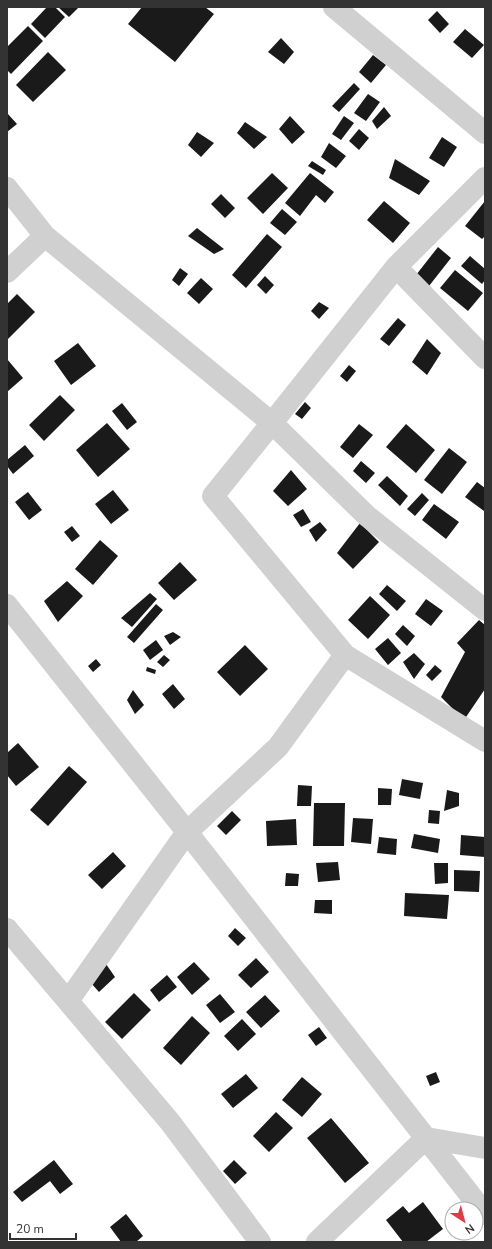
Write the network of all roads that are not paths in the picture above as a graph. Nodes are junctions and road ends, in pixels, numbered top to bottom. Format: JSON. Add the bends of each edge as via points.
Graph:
{"nodes":[{"id":1,"x":334,"y":7,"type":"edge"},
{"id":2,"x":485,"y":133,"type":"edge"},
{"id":3,"x":485,"y":178,"type":"edge"},
{"id":4,"x":7,"y":188,"type":"edge"},
{"id":5,"x":45,"y":236,"type":"junction"},
{"id":6,"x":396,"y":267,"type":"junction"},
{"id":7,"x":7,"y":272,"type":"edge"},
{"id":8,"x":485,"y":358,"type":"edge"},
{"id":9,"x":272,"y":423,"type":"junction"},
{"id":10,"x":7,"y":605,"type":"edge"},
{"id":11,"x":485,"y":610,"type":"edge"},
{"id":12,"x":345,"y":655,"type":"junction"},
{"id":13,"x":485,"y":740,"type":"edge"},
{"id":14,"x":187,"y":832,"type":"junction"},
{"id":15,"x":7,"y":930,"type":"edge"},
{"id":16,"x":68,"y":1001,"type":"junction"},
{"id":17,"x":426,"y":1138,"type":"junction"},
{"id":18,"x":485,"y":1148,"type":"edge"},
{"id":19,"x":485,"y":1214,"type":"edge"},
{"id":20,"x":260,"y":1242,"type":"edge"},
{"id":21,"x":317,"y":1242,"type":"edge"}],
"edges":[{"from":1,"to":2,"type":"street"},
{"from":3,"to":6,"type":"street"},
{"from":4,"to":5,"type":"street"},
{"from":5,"to":7,"type":"street"},
{"from":5,"to":9,"type":"street"},
{"from":6,"to":8,"type":"street"},
{"from":6,"to":9,"type":"street"},
{"from":9,"to":11,"type":"street","via":[[367,516]]},
{"from":9,"to":12,"type":"street","via":[[213,496]]},
{"from":10,"to":14,"type":"street"},
{"from":12,"to":13,"type":"street"},
{"from":12,"to":14,"type":"street","via":[[278,746]]},
{"from":14,"to":16,"type":"street"},
{"from":14,"to":17,"type":"street"},
{"from":15,"to":16,"type":"street"},
{"from":16,"to":20,"type":"street","via":[[170,1122]]},
{"from":17,"to":18,"type":"street"},
{"from":17,"to":19,"type":"street"},
{"from":17,"to":21,"type":"street"}]}
